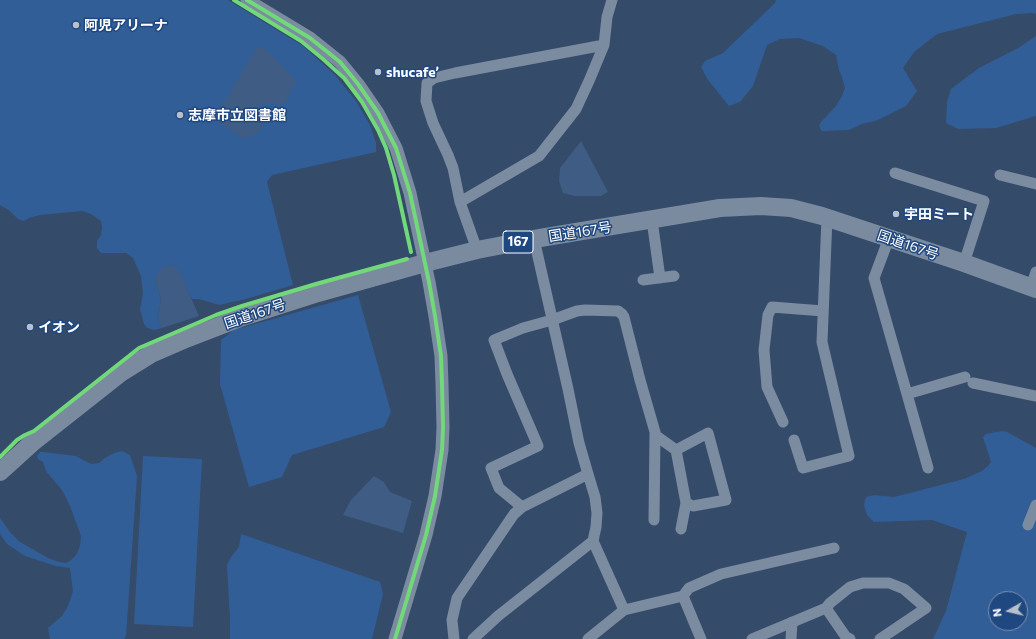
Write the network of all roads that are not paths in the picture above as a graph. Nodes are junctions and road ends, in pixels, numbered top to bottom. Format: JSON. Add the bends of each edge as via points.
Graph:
{"nodes":[{"id":1,"x":247,"y":0,"type":"edge"},
{"id":2,"x":612,"y":0,"type":"edge"},
{"id":3,"x":604,"y":45,"type":"junction"},
{"id":4,"x":895,"y":173,"type":"dead end"},
{"id":5,"x":1000,"y":175,"type":"dead end"},
{"id":6,"x":1036,"y":184,"type":"edge"},
{"id":7,"x":460,"y":202,"type":"junction"},
{"id":8,"x":827,"y":217,"type":"junction"},
{"id":9,"x":652,"y":220,"type":"junction"},
{"id":10,"x":889,"y":238,"type":"junction"},
{"id":11,"x":534,"y":239,"type":"junction"},
{"id":12,"x":477,"y":250,"type":"junction"},
{"id":13,"x":425,"y":263,"type":"junction"},
{"id":14,"x":964,"y":263,"type":"junction"},
{"id":15,"x":674,"y":276,"type":"dead end"},
{"id":16,"x":660,"y":278,"type":"junction"},
{"id":17,"x":643,"y":280,"type":"dead end"},
{"id":18,"x":1034,"y":283,"type":"edge"},
{"id":19,"x":823,"y":311,"type":"junction"},
{"id":20,"x":552,"y":320,"type":"junction"},
{"id":21,"x":907,"y":394,"type":"junction"},
{"id":22,"x":1036,"y":396,"type":"edge"},
{"id":23,"x":783,"y":422,"type":"dead end"},
{"id":24,"x":655,"y":435,"type":"junction"},
{"id":25,"x":794,"y":440,"type":"dead end"},
{"id":26,"x":676,"y":450,"type":"junction"},
{"id":27,"x":928,"y":468,"type":"dead end"},
{"id":28,"x":0,"y":472,"type":"edge"},
{"id":29,"x":588,"y":474,"type":"junction"},
{"id":30,"x":686,"y":503,"type":"junction"},
{"id":31,"x":1036,"y":505,"type":"edge"},
{"id":32,"x":522,"y":507,"type":"junction"},
{"id":33,"x":654,"y":520,"type":"dead end"},
{"id":34,"x":1028,"y":525,"type":"dead end"},
{"id":35,"x":681,"y":529,"type":"dead end"},
{"id":36,"x":593,"y":541,"type":"junction"},
{"id":37,"x":834,"y":548,"type":"dead end"},
{"id":38,"x":683,"y":596,"type":"junction"},
{"id":39,"x":826,"y":608,"type":"junction"},
{"id":40,"x":624,"y":610,"type":"junction"},
{"id":41,"x":792,"y":622,"type":"junction"},
{"id":42,"x":395,"y":639,"type":"edge"},
{"id":43,"x":454,"y":639,"type":"edge"},
{"id":44,"x":473,"y":639,"type":"edge"},
{"id":45,"x":588,"y":639,"type":"edge"},
{"id":46,"x":701,"y":639,"type":"edge"},
{"id":47,"x":752,"y":639,"type":"edge"},
{"id":48,"x":790,"y":639,"type":"edge"},
{"id":49,"x":850,"y":639,"type":"edge"},
{"id":50,"x":880,"y":639,"type":"edge"}],
"edges":[{"from":1,"to":13,"type":"street","via":[[310,38],[340,62],[378,113],[396,148],[410,193]]},
{"from":2,"to":3,"type":"street"},
{"from":3,"to":7,"type":"street","via":[[576,109],[540,156]]},
{"from":3,"to":7,"type":"street","via":[[455,73],[434,78],[426,83],[426,101],[453,168]]},
{"from":4,"to":14,"type":"street","via":[[984,201]]},
{"from":5,"to":6,"type":"street"},
{"from":7,"to":12,"type":"street"},
{"from":8,"to":9,"type":"highway","name":"国道167号","number":"167","via":[[791,208],[761,206],[720,208]]},
{"from":8,"to":10,"type":"highway","name":"国道167号","number":"167"},
{"from":8,"to":19,"type":"street"},
{"from":9,"to":11,"type":"highway","name":"国道167号","number":"167"},
{"from":9,"to":16,"type":"street"},
{"from":10,"to":14,"type":"highway","name":"国道167号","number":"167"},
{"from":10,"to":21,"type":"street","via":[[874,278]]},
{"from":11,"to":12,"type":"highway","name":"国道167号","number":"167"},
{"from":11,"to":20,"type":"street"},
{"from":12,"to":13,"type":"highway","name":"国道167号","number":"167"},
{"from":13,"to":28,"type":"highway","name":"国道167号","number":"167","via":[[240,318],[151,354],[122,372]]},
{"from":13,"to":42,"type":"street","via":[[441,356],[442,450],[428,527]]},
{"from":14,"to":18,"type":"highway","name":"国道167号","number":"167"},
{"from":15,"to":16,"type":"street"},
{"from":16,"to":17,"type":"street"},
{"from":19,"to":23,"type":"street","via":[[772,307],[768,315],[764,350],[767,387]]},
{"from":19,"to":25,"type":"street","via":[[822,342],[849,456],[803,468]]},
{"from":20,"to":24,"type":"street","via":[[585,310],[622,314]]},
{"from":20,"to":29,"type":"street"},
{"from":20,"to":32,"type":"street","via":[[494,340],[538,446],[491,468],[499,488]]},
{"from":21,"to":22,"type":"street","via":[[969,380]]},
{"from":21,"to":27,"type":"street"},
{"from":24,"to":26,"type":"street"},
{"from":24,"to":33,"type":"street"},
{"from":26,"to":30,"type":"street"},
{"from":26,"to":30,"type":"street","via":[[708,433],[726,500],[693,506]]},
{"from":29,"to":32,"type":"street"},
{"from":29,"to":36,"type":"street","via":[[597,513]]},
{"from":30,"to":35,"type":"street"},
{"from":31,"to":34,"type":"street"},
{"from":32,"to":43,"type":"street","via":[[514,514],[457,598],[452,620]]},
{"from":36,"to":40,"type":"street"},
{"from":36,"to":44,"type":"street","via":[[498,616]]},
{"from":37,"to":38,"type":"street","via":[[721,574],[689,588]]},
{"from":38,"to":40,"type":"street"},
{"from":38,"to":46,"type":"street"},
{"from":39,"to":41,"type":"street"},
{"from":39,"to":49,"type":"street"},
{"from":39,"to":50,"type":"street","via":[[850,587],[863,583],[889,583],[904,588],[926,608]]},
{"from":40,"to":45,"type":"street"},
{"from":41,"to":47,"type":"street"},
{"from":41,"to":48,"type":"street"}]}
